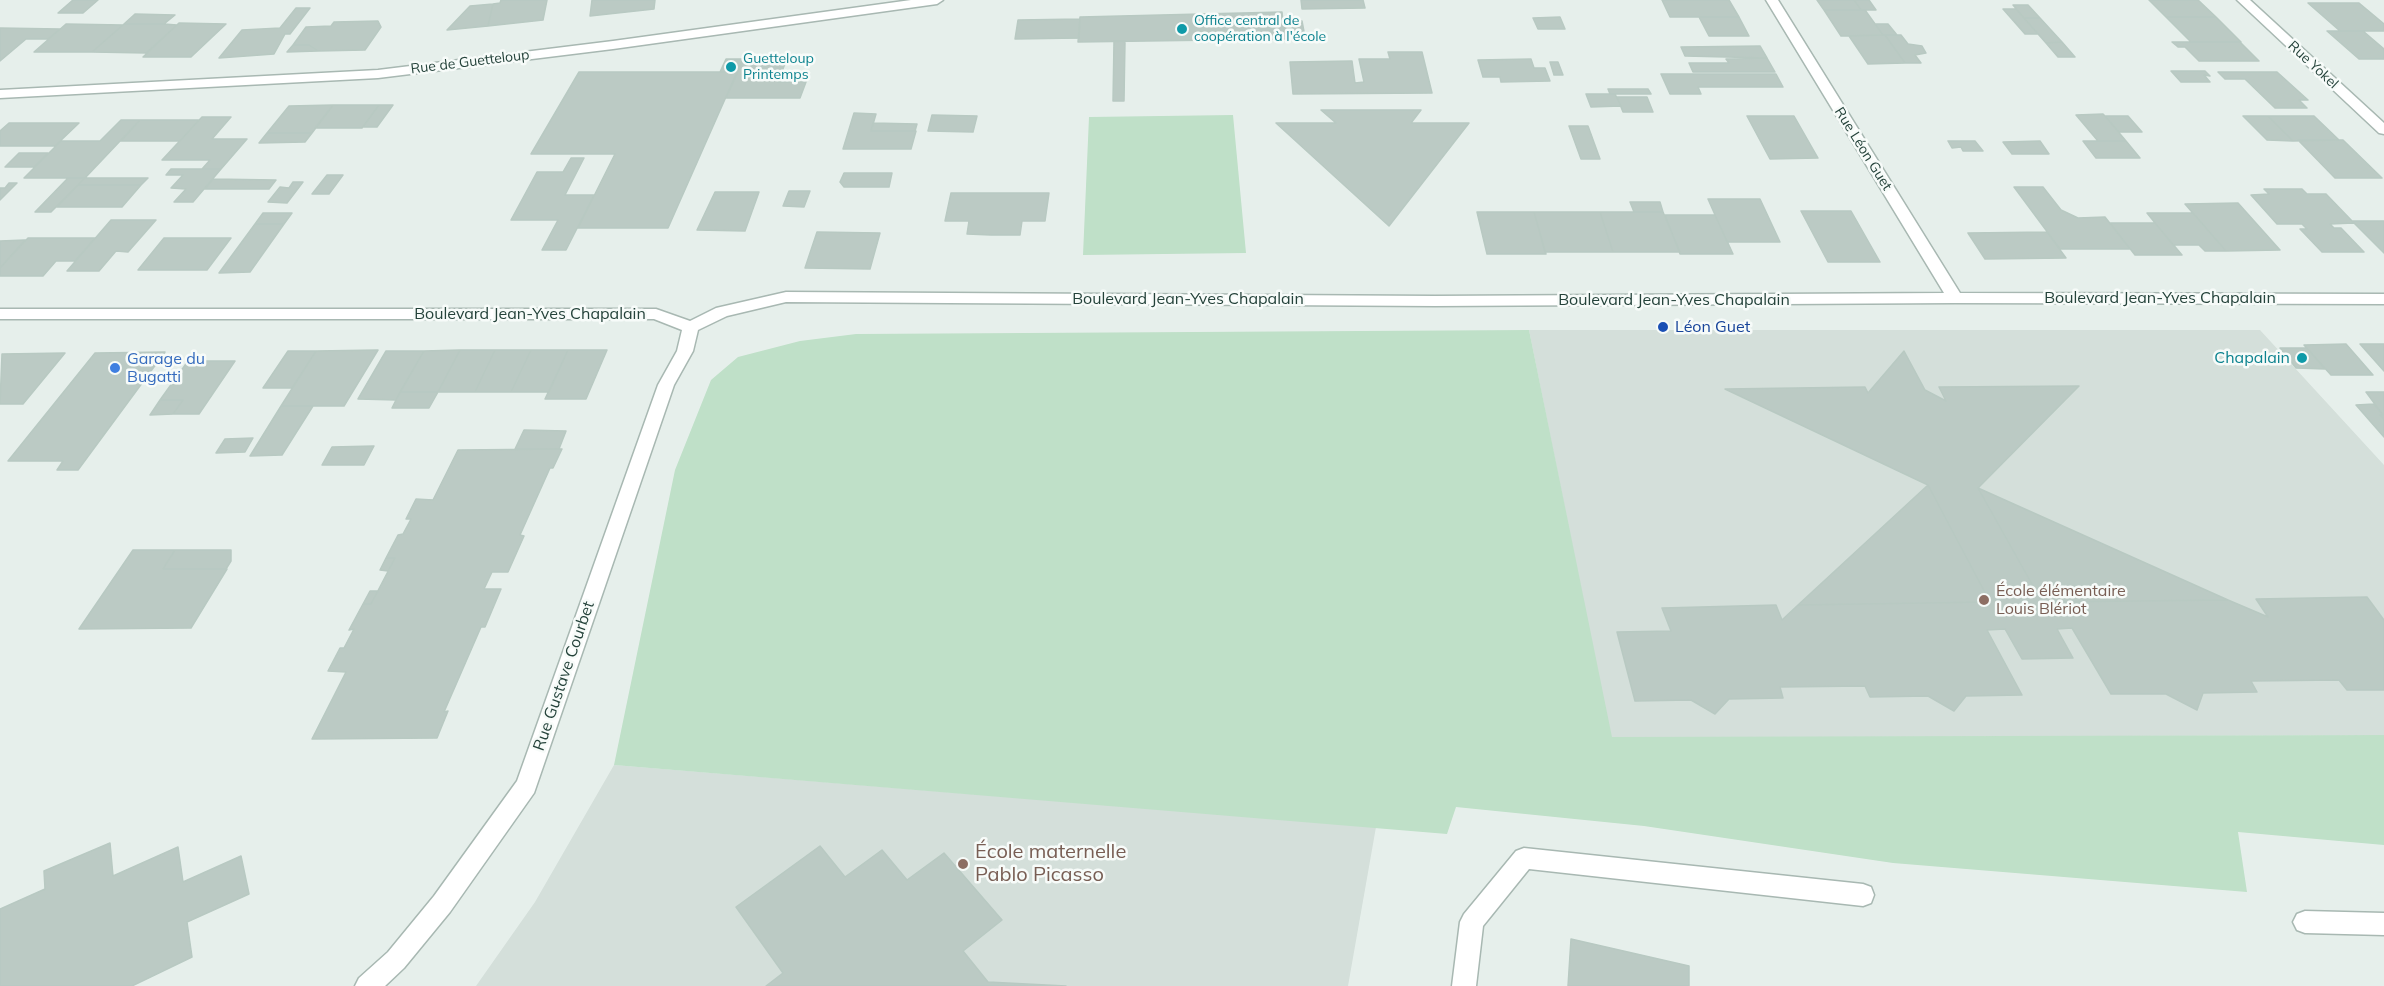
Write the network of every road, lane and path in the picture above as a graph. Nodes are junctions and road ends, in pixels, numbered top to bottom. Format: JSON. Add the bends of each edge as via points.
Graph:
{"nodes":[{"id":1,"x":937,"y":0,"type":"edge"},
{"id":2,"x":1772,"y":0,"type":"edge"},
{"id":3,"x":2243,"y":0,"type":"edge"},
{"id":4,"x":0,"y":94,"type":"edge"},
{"id":5,"x":2384,"y":130,"type":"edge"},
{"id":6,"x":1955,"y":298,"type":"junction"},
{"id":7,"x":2384,"y":299,"type":"edge"},
{"id":8,"x":0,"y":314,"type":"edge"},
{"id":9,"x":691,"y":327,"type":"junction"},
{"id":10,"x":1863,"y":895,"type":"dead end"},
{"id":11,"x":2305,"y":922,"type":"dead end"},
{"id":12,"x":2384,"y":924,"type":"edge"},
{"id":13,"x":367,"y":986,"type":"edge"},
{"id":14,"x":1464,"y":986,"type":"edge"}],
"edges":[{"from":1,"to":4,"type":"street","name":"Rue de Guetteloup","via":[[378,74]]},
{"from":2,"to":6,"type":"street","name":"Rue Léon Guet"},
{"from":3,"to":5,"type":"street","name":"Rue Yokel"},
{"from":6,"to":7,"type":"street","name":"Boulevard Jean-Yves Chapalain"},
{"from":6,"to":9,"type":"street","name":"Boulevard Jean-Yves Chapalain","via":[[1435,301],[786,297],[722,312]]},
{"from":8,"to":9,"type":"street","name":"Boulevard Jean-Yves Chapalain","via":[[656,314]]},
{"from":9,"to":13,"type":"street","name":"Rue Gustave Courbet","via":[[685,351],[666,385],[526,786],[442,904],[396,960]]},
{"from":10,"to":14,"type":"street","via":[[1524,858],[1472,922]]},
{"from":11,"to":12,"type":"street"}]}
